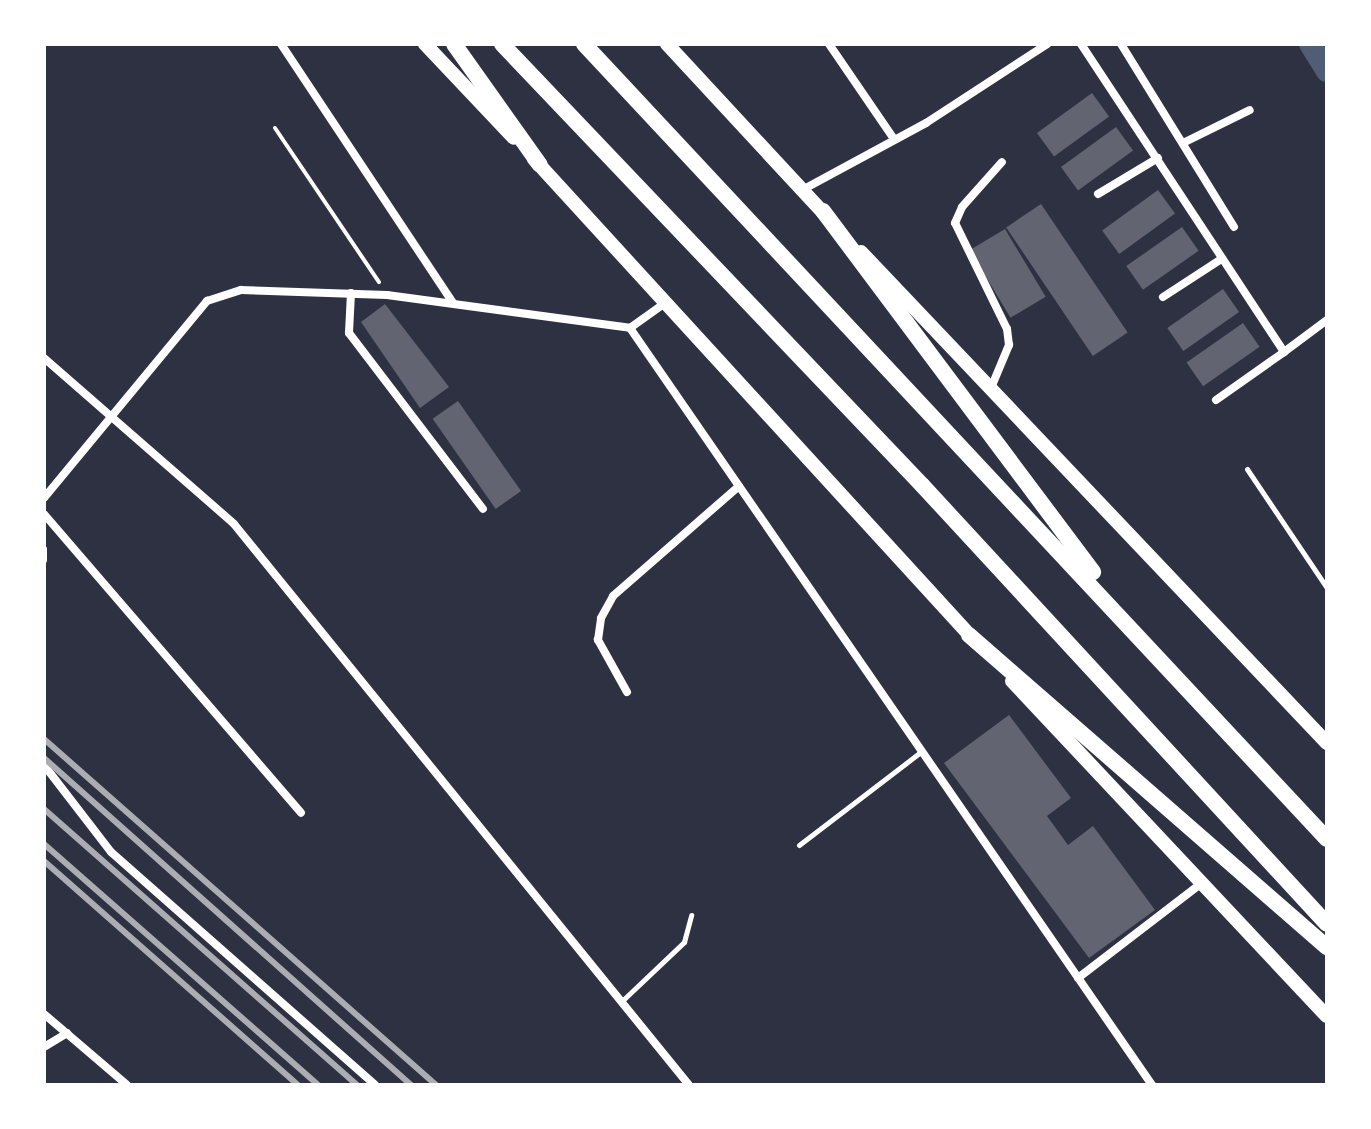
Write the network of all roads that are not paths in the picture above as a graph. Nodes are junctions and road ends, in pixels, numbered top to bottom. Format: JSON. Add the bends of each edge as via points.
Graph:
{"nodes":[{"id":1,"x":281,"y":44,"type":"edge"},
{"id":2,"x":425,"y":44,"type":"edge"},
{"id":3,"x":454,"y":44,"type":"edge"},
{"id":4,"x":502,"y":44,"type":"edge"},
{"id":5,"x":584,"y":44,"type":"edge"},
{"id":6,"x":667,"y":44,"type":"edge"},
{"id":7,"x":829,"y":44,"type":"edge"},
{"id":8,"x":1047,"y":44,"type":"edge"},
{"id":9,"x":1081,"y":44,"type":"edge"},
{"id":10,"x":1121,"y":44,"type":"edge"},
{"id":11,"x":1250,"y":110,"type":"dead end"},
{"id":12,"x":894,"y":139,"type":"junction"},
{"id":13,"x":1185,"y":142,"type":"junction"},
{"id":14,"x":1158,"y":158,"type":"junction"},
{"id":15,"x":1002,"y":162,"type":"dead end"},
{"id":16,"x":540,"y":165,"type":"junction"},
{"id":17,"x":804,"y":189,"type":"junction"},
{"id":18,"x":1098,"y":194,"type":"dead end"},
{"id":19,"x":823,"y":211,"type":"junction"},
{"id":20,"x":1234,"y":227,"type":"dead end"},
{"id":21,"x":1220,"y":260,"type":"junction"},
{"id":22,"x":351,"y":293,"type":"junction"},
{"id":23,"x":1163,"y":297,"type":"dead end"},
{"id":24,"x":453,"y":303,"type":"junction"},
{"id":25,"x":665,"y":303,"type":"junction"},
{"id":26,"x":1327,"y":320,"type":"edge"},
{"id":27,"x":630,"y":328,"type":"junction"},
{"id":28,"x":1284,"y":352,"type":"junction"},
{"id":29,"x":44,"y":358,"type":"edge"},
{"id":30,"x":991,"y":388,"type":"junction"},
{"id":31,"x":1216,"y":400,"type":"dead end"},
{"id":32,"x":107,"y":418,"type":"junction"},
{"id":33,"x":1247,"y":469,"type":"dead end"},
{"id":34,"x":739,"y":486,"type":"junction"},
{"id":35,"x":44,"y":498,"type":"edge"},
{"id":36,"x":483,"y":509,"type":"dead end"},
{"id":37,"x":44,"y":514,"type":"edge"},
{"id":38,"x":44,"y":548,"type":"edge"},
{"id":39,"x":44,"y":560,"type":"edge"},
{"id":40,"x":1327,"y":588,"type":"edge"},
{"id":41,"x":1133,"y":627,"type":"junction"},
{"id":42,"x":969,"y":635,"type":"junction"},
{"id":43,"x":627,"y":692,"type":"dead end"},
{"id":44,"x":1327,"y":743,"type":"edge"},
{"id":45,"x":922,"y":751,"type":"junction"},
{"id":46,"x":44,"y":765,"type":"edge"},
{"id":47,"x":301,"y":813,"type":"dead end"},
{"id":48,"x":1327,"y":839,"type":"edge"},
{"id":49,"x":799,"y":845,"type":"dead end"},
{"id":50,"x":1202,"y":883,"type":"junction"},
{"id":51,"x":691,"y":915,"type":"dead end"},
{"id":52,"x":1327,"y":924,"type":"edge"},
{"id":53,"x":1327,"y":947,"type":"edge"},
{"id":54,"x":1078,"y":978,"type":"junction"},
{"id":55,"x":624,"y":999,"type":"junction"},
{"id":56,"x":44,"y":1014,"type":"edge"},
{"id":57,"x":1327,"y":1016,"type":"edge"},
{"id":58,"x":67,"y":1033,"type":"junction"},
{"id":59,"x":44,"y":1047,"type":"edge"},
{"id":60,"x":127,"y":1085,"type":"edge"},
{"id":61,"x":375,"y":1085,"type":"edge"},
{"id":62,"x":689,"y":1085,"type":"edge"},
{"id":63,"x":1152,"y":1085,"type":"edge"}],
"edges":[{"from":1,"to":24,"type":"street"},
{"from":2,"to":16,"type":"main road"},
{"from":3,"to":16,"type":"highway"},
{"from":4,"to":52,"type":"highway","via":[[911,474]]},
{"from":5,"to":41,"type":"highway"},
{"from":6,"to":17,"type":"main road"},
{"from":7,"to":12,"type":"street"},
{"from":8,"to":12,"type":"street","via":[[996,81]]},
{"from":9,"to":14,"type":"street"},
{"from":10,"to":13,"type":"street"},
{"from":11,"to":13,"type":"street"},
{"from":12,"to":17,"type":"street"},
{"from":13,"to":20,"type":"street"},
{"from":14,"to":18,"type":"street"},
{"from":14,"to":21,"type":"street"},
{"from":15,"to":30,"type":"street","via":[[962,207],[955,223],[1007,329],[1009,345]]},
{"from":16,"to":25,"type":"main road"},
{"from":17,"to":19,"type":"main road"},
{"from":19,"to":30,"type":"main road"},
{"from":19,"to":41,"type":"highway"},
{"from":21,"to":23,"type":"street"},
{"from":21,"to":28,"type":"street"},
{"from":22,"to":24,"type":"street"},
{"from":22,"to":32,"type":"street","via":[[241,290],[207,301]]},
{"from":22,"to":36,"type":"street","via":[[349,333]]},
{"from":24,"to":27,"type":"street"},
{"from":25,"to":27,"type":"street"},
{"from":25,"to":42,"type":"main road"},
{"from":26,"to":28,"type":"street"},
{"from":27,"to":34,"type":"street"},
{"from":28,"to":31,"type":"street"},
{"from":29,"to":32,"type":"street"},
{"from":30,"to":44,"type":"main road"},
{"from":32,"to":35,"type":"street"},
{"from":32,"to":55,"type":"street","via":[[234,524]]},
{"from":33,"to":40,"type":"lane"},
{"from":34,"to":43,"type":"street","via":[[613,596],[601,618],[598,640]]},
{"from":34,"to":45,"type":"street"},
{"from":37,"to":47,"type":"street"},
{"from":38,"to":39,"type":"lane"},
{"from":41,"to":48,"type":"highway"},
{"from":42,"to":50,"type":"main road"},
{"from":42,"to":53,"type":"highway"},
{"from":45,"to":49,"type":"lane"},
{"from":45,"to":54,"type":"street"},
{"from":46,"to":61,"type":"street","via":[[111,852]]},
{"from":50,"to":54,"type":"street"},
{"from":50,"to":57,"type":"main road"},
{"from":51,"to":55,"type":"lane","via":[[684,942]]},
{"from":54,"to":63,"type":"street"},
{"from":55,"to":62,"type":"street"},
{"from":56,"to":58,"type":"street"},
{"from":58,"to":59,"type":"street"},
{"from":58,"to":60,"type":"street"}]}
